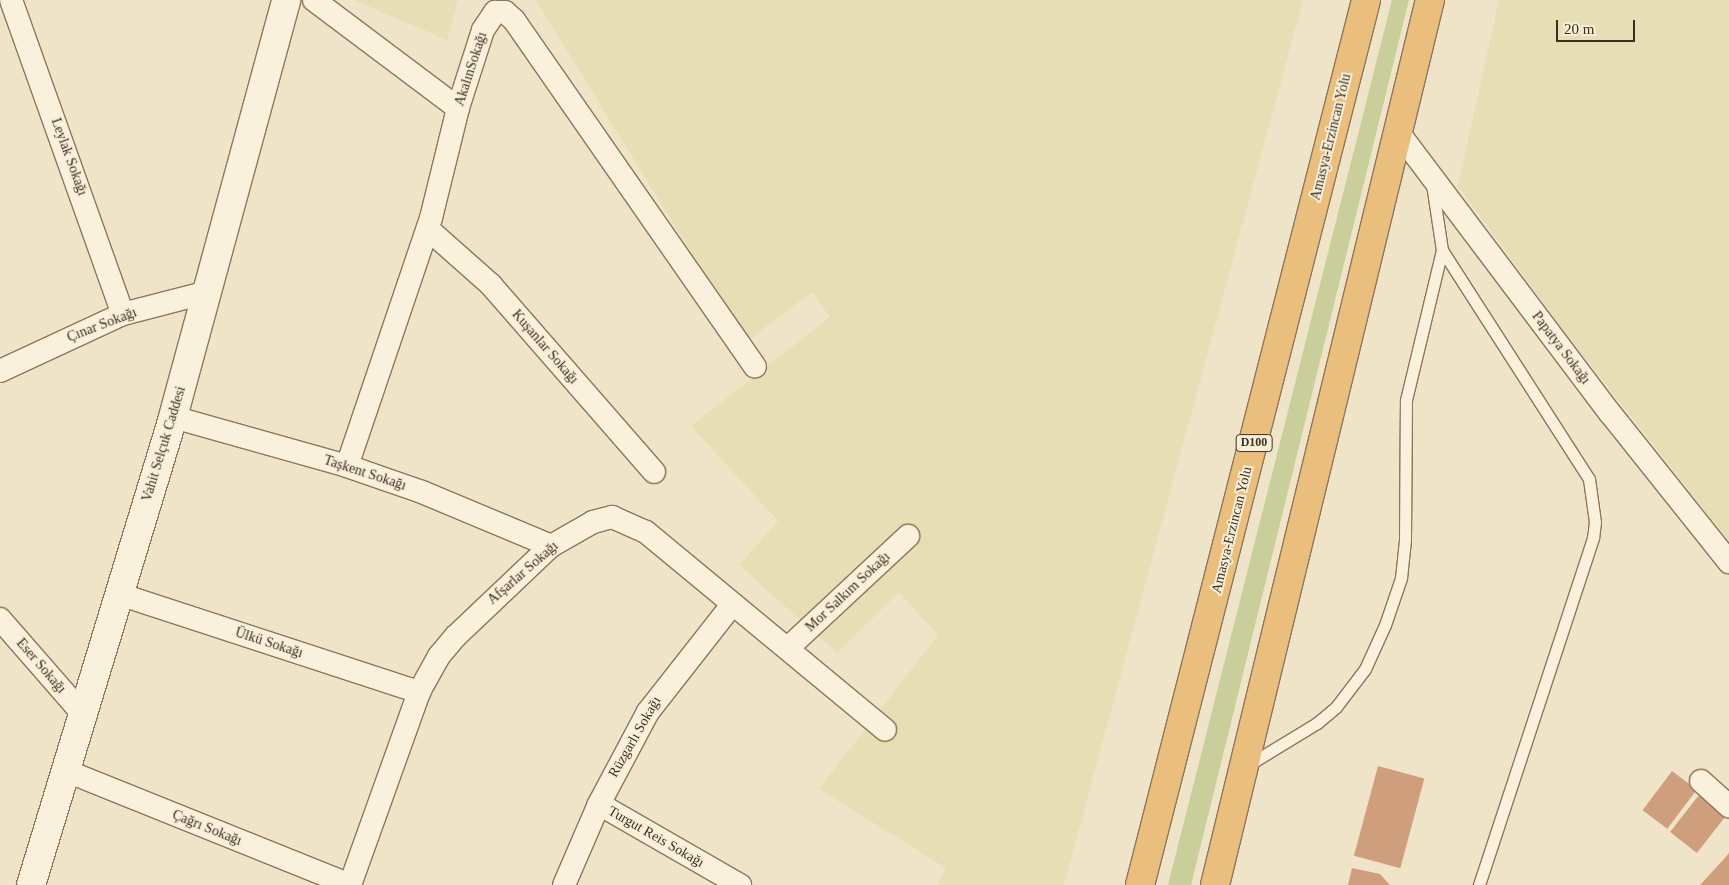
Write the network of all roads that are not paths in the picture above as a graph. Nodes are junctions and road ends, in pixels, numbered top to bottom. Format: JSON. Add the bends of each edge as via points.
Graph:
{"nodes":[{"id":1,"x":11,"y":0,"type":"edge"},
{"id":2,"x":286,"y":0,"type":"edge"},
{"id":3,"x":314,"y":0,"type":"edge"},
{"id":4,"x":1366,"y":0,"type":"edge"},
{"id":5,"x":1430,"y":0,"type":"edge"},
{"id":6,"x":458,"y":108,"type":"junction"},
{"id":7,"x":1398,"y":132,"type":"junction"},
{"id":8,"x":1430,"y":173,"type":"junction"},
{"id":9,"x":428,"y":229,"type":"junction"},
{"id":10,"x":1442,"y":250,"type":"junction"},
{"id":11,"x":208,"y":292,"type":"junction"},
{"id":12,"x":123,"y":314,"type":"junction"},
{"id":13,"x":755,"y":367,"type":"dead end"},
{"id":14,"x":0,"y":371,"type":"edge"},
{"id":15,"x":173,"y":417,"type":"junction"},
{"id":16,"x":347,"y":466,"type":"junction"},
{"id":17,"x":654,"y":472,"type":"dead end"},
{"id":18,"x":908,"y":536,"type":"dead end"},
{"id":19,"x":551,"y":546,"type":"junction"},
{"id":20,"x":1729,"y":562,"type":"edge"},
{"id":21,"x":119,"y":594,"type":"junction"},
{"id":22,"x":732,"y":605,"type":"junction"},
{"id":23,"x":0,"y":619,"type":"edge"},
{"id":24,"x":789,"y":647,"type":"junction"},
{"id":25,"x":419,"y":692,"type":"junction"},
{"id":26,"x":82,"y":713,"type":"junction"},
{"id":27,"x":885,"y":730,"type":"dead end"},
{"id":28,"x":1242,"y":768,"type":"junction"},
{"id":29,"x":64,"y":770,"type":"junction"},
{"id":30,"x":1701,"y":781,"type":"dead end"},
{"id":31,"x":599,"y":804,"type":"junction"},
{"id":32,"x":1729,"y":806,"type":"edge"},
{"id":33,"x":31,"y":885,"type":"edge"},
{"id":34,"x":350,"y":885,"type":"edge"},
{"id":35,"x":564,"y":885,"type":"edge"},
{"id":36,"x":740,"y":885,"type":"edge"},
{"id":37,"x":1140,"y":885,"type":"edge"},
{"id":38,"x":1215,"y":885,"type":"edge"},
{"id":39,"x":1480,"y":885,"type":"edge"}],
"edges":[{"from":1,"to":12,"type":"street","name":"Leylak Sokağı"},
{"from":2,"to":11,"type":"street","name":"Vahit Selçuk Caddesi"},
{"from":3,"to":6,"type":"street"},
{"from":4,"to":37,"type":"highway","name":"Amasya-Erzincan Yolu","number":"D100"},
{"from":5,"to":7,"type":"highway"},
{"from":6,"to":9,"type":"street","name":"AkalınSokağı"},
{"from":6,"to":13,"type":"street","name":"AkalınSokağı","via":[[487,20],[495,12],[505,12],[630,184]]},
{"from":7,"to":8,"type":"street","name":"Papatya Sokağı"},
{"from":7,"to":28,"type":"highway"},
{"from":8,"to":10,"type":"lane"},
{"from":8,"to":20,"type":"street","name":"Papatya Sokağı","via":[[1610,413]]},
{"from":9,"to":16,"type":"street","name":"AkalınSokağı"},
{"from":9,"to":17,"type":"street","name":"Kuşanlar Sokağı","via":[[491,285]]},
{"from":10,"to":28,"type":"lane","via":[[1406,400],[1405,539],[1401,578],[1385,625],[1365,669],[1336,707],[1318,724]]},
{"from":10,"to":39,"type":"lane","via":[[1588,480],[1595,522],[1593,538]]},
{"from":11,"to":12,"type":"street","name":"Çınar Sokağı"},
{"from":11,"to":15,"type":"street","name":"Vahit Selçuk Caddesi"},
{"from":12,"to":14,"type":"street","name":"Çınar Sokağı"},
{"from":15,"to":16,"type":"street","name":"Taşkent Sokağı"},
{"from":15,"to":21,"type":"street","name":"Vahit Selçuk Caddesi"},
{"from":16,"to":19,"type":"street","name":"Taşkent Sokağı","via":[[422,492]]},
{"from":18,"to":24,"type":"street","name":"Mor Salkım Sokağı"},
{"from":19,"to":22,"type":"street","name":"Afşarlar Sokağı","via":[[593,522],[612,517],[628,521],[646,532]]},
{"from":19,"to":25,"type":"street","name":"Afşarlar Sokağı","via":[[456,636],[439,656]]},
{"from":21,"to":25,"type":"street","name":"Ülkü Sokağı"},
{"from":21,"to":26,"type":"street","name":"Vahit Selçuk Caddesi"},
{"from":22,"to":24,"type":"street","name":"Afşarlar Sokağı"},
{"from":22,"to":31,"type":"street","name":"Rüzgarlı Sokağı","via":[[648,712]]},
{"from":23,"to":26,"type":"street","name":"Eser Sokağı"},
{"from":24,"to":27,"type":"street","name":"Afşarlar Sokağı"},
{"from":25,"to":34,"type":"street","name":"Afşarlar Sokağı"},
{"from":26,"to":29,"type":"street","name":"Vahit Selçuk Caddesi"},
{"from":28,"to":38,"type":"highway"},
{"from":29,"to":33,"type":"street","name":"Vahit Selçuk Caddesi"},
{"from":29,"to":34,"type":"street","name":"Çağrı Sokağı"},
{"from":30,"to":32,"type":"street"},
{"from":31,"to":35,"type":"street","name":"Rüzgarlı Sokağı"},
{"from":31,"to":36,"type":"street","name":"Turgut Reis Sokağı"}]}
